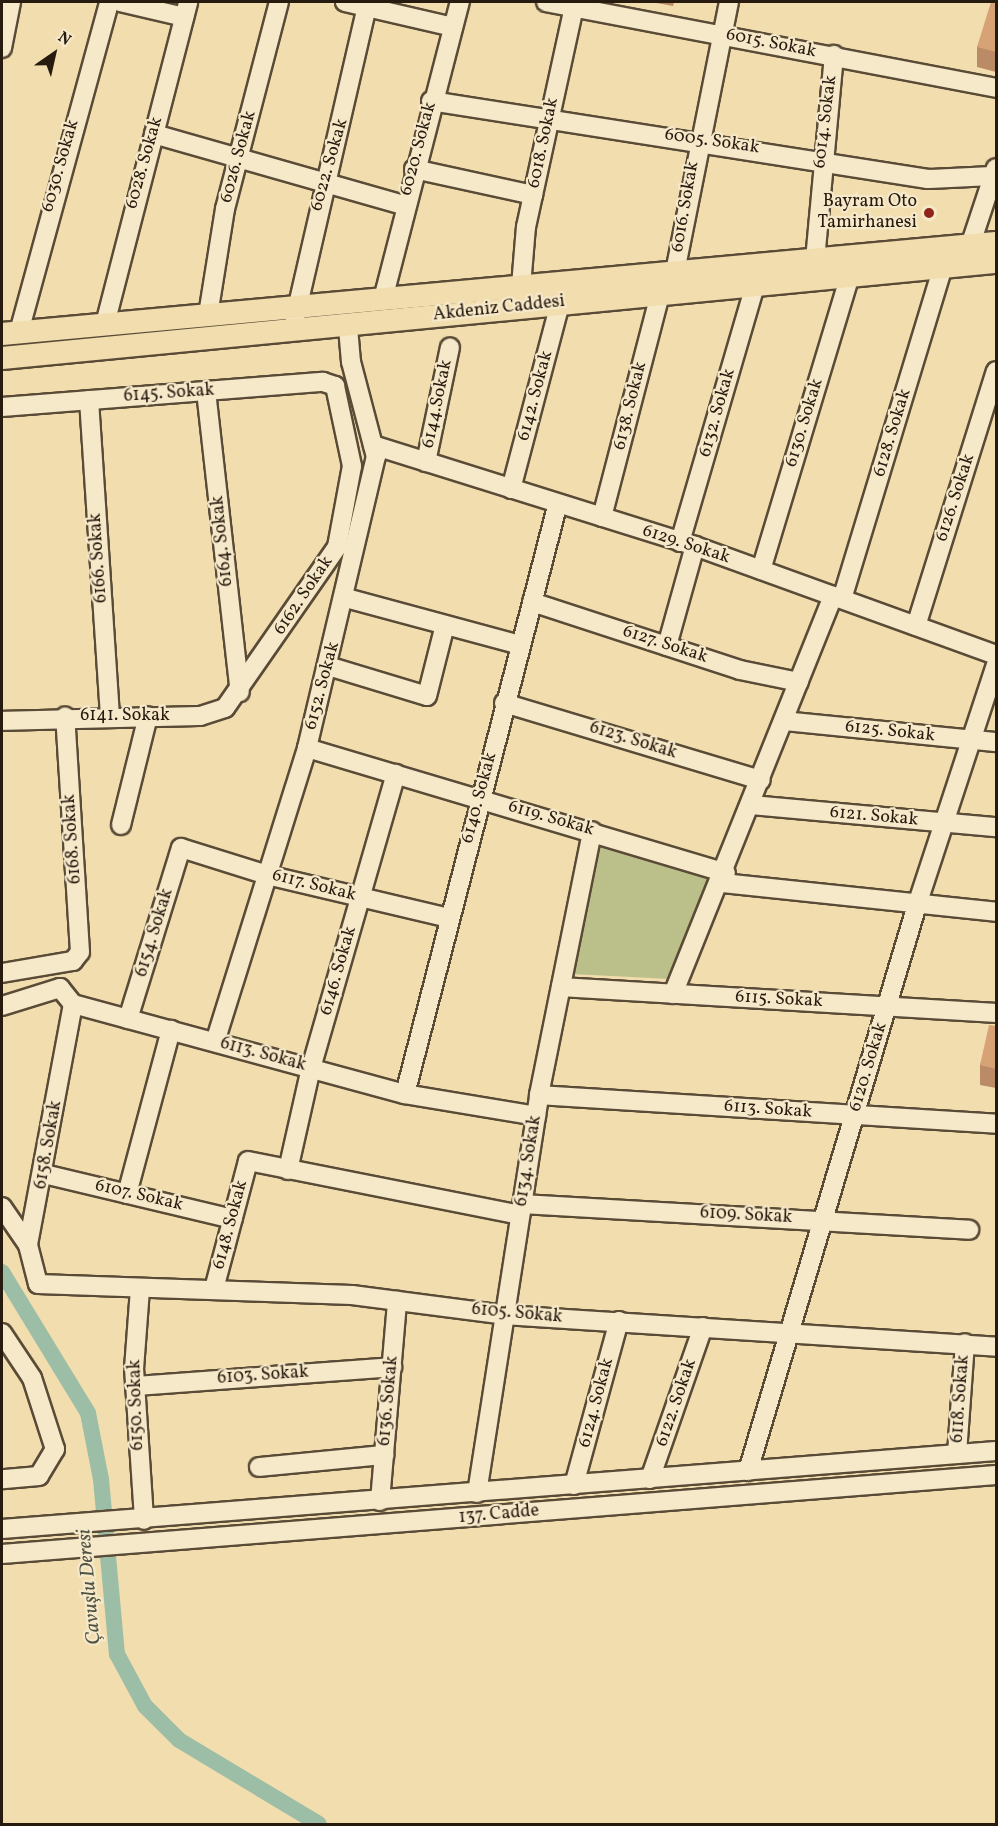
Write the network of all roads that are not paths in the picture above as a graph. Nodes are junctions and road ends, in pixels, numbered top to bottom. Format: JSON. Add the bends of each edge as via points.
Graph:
{"nodes":[{"id":1,"x":11,"y":2,"type":"edge"},
{"id":2,"x":109,"y":2,"type":"edge"},
{"id":3,"x":120,"y":2,"type":"edge"},
{"id":4,"x":279,"y":2,"type":"edge"},
{"id":5,"x":345,"y":2,"type":"edge"},
{"id":6,"x":460,"y":2,"type":"edge"},
{"id":7,"x":546,"y":2,"type":"edge"},
{"id":8,"x":729,"y":2,"type":"edge"},
{"id":9,"x":368,"y":4,"type":"edge"},
{"id":10,"x":574,"y":4,"type":"edge"},
{"id":11,"x":186,"y":9,"type":"edge"},
{"id":12,"x":453,"y":27,"type":"junction"},
{"id":13,"x":722,"y":34,"type":"junction"},
{"id":14,"x":2,"y":48,"type":"edge"},
{"id":15,"x":834,"y":55,"type":"junction"},
{"id":16,"x":996,"y":88,"type":"edge"},
{"id":17,"x":431,"y":101,"type":"junction"},
{"id":18,"x":549,"y":119,"type":"junction"},
{"id":19,"x":154,"y":134,"type":"junction"},
{"id":20,"x":698,"y":140,"type":"junction"},
{"id":21,"x":239,"y":157,"type":"junction"},
{"id":22,"x":821,"y":158,"type":"junction"},
{"id":23,"x":414,"y":170,"type":"junction"},
{"id":24,"x":994,"y":172,"type":"edge"},
{"id":25,"x":323,"y":182,"type":"junction"},
{"id":26,"x":533,"y":195,"type":"junction"},
{"id":27,"x":404,"y":205,"type":"junction"},
{"id":28,"x":996,"y":243,"type":"edge"},
{"id":29,"x":970,"y":246,"type":"junction"},
{"id":30,"x":815,"y":260,"type":"junction"},
{"id":31,"x":996,"y":262,"type":"edge"},
{"id":32,"x":944,"y":267,"type":"junction"},
{"id":33,"x":675,"y":272,"type":"junction"},
{"id":34,"x":850,"y":276,"type":"junction"},
{"id":35,"x":755,"y":285,"type":"junction"},
{"id":36,"x":521,"y":286,"type":"junction"},
{"id":37,"x":660,"y":294,"type":"junction"},
{"id":38,"x":383,"y":299,"type":"junction"},
{"id":39,"x":560,"y":303,"type":"junction"},
{"id":40,"x":208,"y":315,"type":"junction"},
{"id":41,"x":295,"y":318,"type":"junction"},
{"id":42,"x":105,"y":324,"type":"junction"},
{"id":43,"x":348,"y":324,"type":"junction"},
{"id":44,"x":10,"y":333,"type":"edge"},
{"id":45,"x":450,"y":347,"type":"dead end"},
{"id":46,"x":2,"y":358,"type":"edge"},
{"id":47,"x":996,"y":371,"type":"edge"},
{"id":48,"x":335,"y":386,"type":"joint"},
{"id":49,"x":206,"y":391,"type":"junction"},
{"id":50,"x":89,"y":400,"type":"junction"},
{"id":51,"x":2,"y":407,"type":"edge"},
{"id":52,"x":373,"y":445,"type":"junction"},
{"id":53,"x":426,"y":462,"type":"junction"},
{"id":54,"x":511,"y":489,"type":"junction"},
{"id":55,"x":558,"y":503,"type":"junction"},
{"id":56,"x":603,"y":518,"type":"junction"},
{"id":57,"x":687,"y":544,"type":"junction"},
{"id":58,"x":761,"y":570,"type":"junction"},
{"id":59,"x":837,"y":597,"type":"junction"},
{"id":60,"x":346,"y":598,"type":"junction"},
{"id":61,"x":531,"y":602,"type":"junction"},
{"id":62,"x":445,"y":625,"type":"junction"},
{"id":63,"x":916,"y":626,"type":"junction"},
{"id":64,"x":520,"y":645,"type":"junction"},
{"id":65,"x":667,"y":646,"type":"junction"},
{"id":66,"x":996,"y":655,"type":"edge"},
{"id":67,"x":996,"y":665,"type":"edge"},
{"id":68,"x":328,"y":666,"type":"junction"},
{"id":69,"x":800,"y":682,"type":"junction"},
{"id":70,"x":240,"y":692,"type":"junction"},
{"id":71,"x":504,"y":703,"type":"junction"},
{"id":72,"x":65,"y":716,"type":"junction"},
{"id":73,"x":110,"y":716,"type":"junction"},
{"id":74,"x":148,"y":716,"type":"junction"},
{"id":75,"x":2,"y":721,"type":"edge"},
{"id":76,"x":784,"y":721,"type":"junction"},
{"id":77,"x":971,"y":741,"type":"junction"},
{"id":78,"x":996,"y":742,"type":"edge"},
{"id":79,"x":307,"y":748,"type":"junction"},
{"id":80,"x":396,"y":774,"type":"junction"},
{"id":81,"x":761,"y":780,"type":"junction"},
{"id":82,"x":479,"y":798,"type":"junction"},
{"id":83,"x":752,"y":805,"type":"junction"},
{"id":84,"x":944,"y":823,"type":"junction"},
{"id":85,"x":121,"y":825,"type":"dead end"},
{"id":86,"x":996,"y":827,"type":"edge"},
{"id":87,"x":592,"y":831,"type":"junction"},
{"id":88,"x":181,"y":848,"type":"joint"},
{"id":89,"x":267,"y":875,"type":"junction"},
{"id":90,"x":724,"y":878,"type":"junction"},
{"id":91,"x":360,"y":898,"type":"junction"},
{"id":92,"x":916,"y":908,"type":"junction"},
{"id":93,"x":996,"y":912,"type":"edge"},
{"id":94,"x":449,"y":918,"type":"junction"},
{"id":95,"x":2,"y":973,"type":"edge"},
{"id":96,"x":561,"y":987,"type":"junction"},
{"id":97,"x":673,"y":994,"type":"junction"},
{"id":98,"x":73,"y":1004,"type":"junction"},
{"id":99,"x":2,"y":1006,"type":"edge"},
{"id":100,"x":887,"y":1007,"type":"junction"},
{"id":101,"x":996,"y":1013,"type":"edge"},
{"id":102,"x":128,"y":1019,"type":"junction"},
{"id":103,"x":171,"y":1030,"type":"junction"},
{"id":104,"x":215,"y":1042,"type":"junction"},
{"id":105,"x":311,"y":1068,"type":"junction"},
{"id":106,"x":405,"y":1094,"type":"junction"},
{"id":107,"x":539,"y":1095,"type":"junction"},
{"id":108,"x":855,"y":1115,"type":"junction"},
{"id":109,"x":536,"y":1116,"type":"junction"},
{"id":110,"x":996,"y":1124,"type":"edge"},
{"id":111,"x":248,"y":1161,"type":"joint"},
{"id":112,"x":288,"y":1170,"type":"junction"},
{"id":113,"x":44,"y":1174,"type":"junction"},
{"id":114,"x":127,"y":1194,"type":"junction"},
{"id":115,"x":2,"y":1207,"type":"edge"},
{"id":116,"x":521,"y":1210,"type":"junction"},
{"id":117,"x":233,"y":1219,"type":"junction"},
{"id":118,"x":822,"y":1220,"type":"junction"},
{"id":119,"x":969,"y":1230,"type":"dead end"},
{"id":120,"x":28,"y":1245,"type":"junction"},
{"id":121,"x":38,"y":1284,"type":"joint"},
{"id":122,"x":141,"y":1289,"type":"junction"},
{"id":123,"x":214,"y":1289,"type":"junction"},
{"id":124,"x":397,"y":1301,"type":"junction"},
{"id":125,"x":505,"y":1315,"type":"junction"},
{"id":126,"x":619,"y":1321,"type":"junction"},
{"id":127,"x":703,"y":1327,"type":"junction"},
{"id":128,"x":788,"y":1332,"type":"junction"},
{"id":129,"x":2,"y":1333,"type":"edge"},
{"id":130,"x":965,"y":1343,"type":"junction"},
{"id":131,"x":996,"y":1347,"type":"edge"},
{"id":132,"x":392,"y":1367,"type":"junction"},
{"id":133,"x":135,"y":1386,"type":"junction"},
{"id":134,"x":996,"y":1451,"type":"edge"},
{"id":135,"x":957,"y":1454,"type":"junction"},
{"id":136,"x":384,"y":1455,"type":"junction"},
{"id":137,"x":259,"y":1467,"type":"dead end"},
{"id":138,"x":748,"y":1471,"type":"junction"},
{"id":139,"x":996,"y":1474,"type":"edge"},
{"id":140,"x":2,"y":1479,"type":"edge"},
{"id":141,"x":650,"y":1479,"type":"junction"},
{"id":142,"x":574,"y":1485,"type":"junction"},
{"id":143,"x":477,"y":1493,"type":"junction"},
{"id":144,"x":380,"y":1501,"type":"junction"},
{"id":145,"x":138,"y":1521,"type":"junction"},
{"id":146,"x":2,"y":1528,"type":"edge"},
{"id":147,"x":2,"y":1554,"type":"edge"}],
"edges":[{"from":1,"to":14,"type":"street"},
{"from":2,"to":44,"type":"street","name":"6030. Sokak"},
{"from":3,"to":11,"type":"street"},
{"from":4,"to":21,"type":"street","name":"6026. Sokak"},
{"from":5,"to":9,"type":"street"},
{"from":6,"to":12,"type":"street","name":"6020. Sokak"},
{"from":7,"to":10,"type":"street","name":"6015. Sokak"},
{"from":8,"to":13,"type":"street","name":"6016. Sokak"},
{"from":9,"to":12,"type":"street"},
{"from":9,"to":25,"type":"street","name":"6022. Sokak","via":[[343,123]]},
{"from":10,"to":13,"type":"street","name":"6015. Sokak"},
{"from":10,"to":18,"type":"street","name":"6018. Sokak"},
{"from":11,"to":19,"type":"street","name":"6028. Sokak"},
{"from":12,"to":17,"type":"street","name":"6020. Sokak"},
{"from":13,"to":15,"type":"street","name":"6015. Sokak"},
{"from":13,"to":20,"type":"street","name":"6016. Sokak"},
{"from":15,"to":16,"type":"street","name":"6015. Sokak"},
{"from":15,"to":22,"type":"street","name":"6014. Sokak"},
{"from":17,"to":18,"type":"street","name":"6005. Sokak"},
{"from":17,"to":23,"type":"street","name":"6020. Sokak"},
{"from":18,"to":20,"type":"street","name":"6005. Sokak"},
{"from":18,"to":26,"type":"street","name":"6018. Sokak"},
{"from":19,"to":21,"type":"street"},
{"from":19,"to":42,"type":"street","name":"6028. Sokak"},
{"from":20,"to":22,"type":"street","name":"6005. Sokak"},
{"from":20,"to":33,"type":"street","name":"6016. Sokak"},
{"from":21,"to":25,"type":"street"},
{"from":21,"to":40,"type":"street","name":"6026. Sokak"},
{"from":22,"to":24,"type":"street","name":"6005. Sokak","via":[[928,179]]},
{"from":22,"to":30,"type":"street","name":"6014. Sokak"},
{"from":23,"to":26,"type":"street"},
{"from":23,"to":27,"type":"street","name":"6020. Sokak"},
{"from":24,"to":29,"type":"street"},
{"from":25,"to":27,"type":"street"},
{"from":25,"to":41,"type":"street","name":"6022. Sokak"},
{"from":26,"to":36,"type":"street","name":"6018. Sokak"},
{"from":27,"to":38,"type":"street","name":"6020. Sokak"},
{"from":28,"to":29,"type":"main road","name":"Akdeniz Caddesi"},
{"from":29,"to":30,"type":"main road","name":"Akdeniz Caddesi"},
{"from":30,"to":33,"type":"main road","name":"Akdeniz Caddesi"},
{"from":31,"to":32,"type":"main road","name":"Akdeniz Caddesi"},
{"from":32,"to":34,"type":"main road","name":"Akdeniz Caddesi"},
{"from":32,"to":59,"type":"street","name":"6128. Sokak"},
{"from":33,"to":36,"type":"main road","name":"Akdeniz Caddesi"},
{"from":34,"to":35,"type":"main road","name":"Akdeniz Caddesi"},
{"from":34,"to":58,"type":"street","name":"6130. Sokak"},
{"from":35,"to":37,"type":"main road","name":"Akdeniz Caddesi"},
{"from":35,"to":57,"type":"street","name":"6132. Sokak"},
{"from":36,"to":38,"type":"main road","name":"Akdeniz Caddesi"},
{"from":37,"to":39,"type":"main road","name":"Akdeniz Caddesi"},
{"from":37,"to":56,"type":"street","name":"6138. Sokak"},
{"from":38,"to":41,"type":"main road","name":"Akdeniz Caddesi"},
{"from":39,"to":43,"type":"main road","name":"Akdeniz Caddesi"},
{"from":39,"to":54,"type":"street","name":"6142. Sokak"},
{"from":40,"to":41,"type":"main road","name":"Akdeniz Caddesi"},
{"from":40,"to":42,"type":"main road","name":"Akdeniz Caddesi"},
{"from":41,"to":43,"type":"main road","name":"Akdeniz Caddesi"},
{"from":41,"to":46,"type":"main road","name":"Akdeniz Caddesi"},
{"from":42,"to":44,"type":"main road","name":"Akdeniz Caddesi"},
{"from":43,"to":52,"type":"street","name":"6152. Sokak","via":[[351,362]]},
{"from":45,"to":53,"type":"street","name":"6144.Sokak"},
{"from":47,"to":63,"type":"street","name":"6126. Sokak"},
{"from":48,"to":49,"type":"street","name":"6145. Sokak","via":[[323,382]]},
{"from":48,"to":70,"type":"street","name":"6162. Sokak","via":[[352,466],[337,548]]},
{"from":49,"to":50,"type":"street","name":"6145. Sokak"},
{"from":49,"to":70,"type":"street","name":"6164. Sokak"},
{"from":50,"to":51,"type":"street","name":"6145. Sokak"},
{"from":50,"to":73,"type":"street","name":"6166. Sokak"},
{"from":52,"to":53,"type":"street","name":"6129. Sokak"},
{"from":52,"to":60,"type":"street","name":"6152. Sokak","via":[[376,457]]},
{"from":53,"to":54,"type":"street","name":"6129. Sokak"},
{"from":54,"to":55,"type":"street","name":"6129. Sokak"},
{"from":55,"to":56,"type":"street","name":"6129. Sokak"},
{"from":55,"to":61,"type":"street","name":"6140. Sokak"},
{"from":56,"to":57,"type":"street","name":"6129. Sokak"},
{"from":57,"to":58,"type":"street","name":"6129. Sokak"},
{"from":57,"to":65,"type":"street","name":"6132. Sokak"},
{"from":58,"to":59,"type":"street","name":"6129. Sokak"},
{"from":59,"to":63,"type":"street","name":"6129. Sokak"},
{"from":59,"to":69,"type":"street","name":"6128. Sokak"},
{"from":60,"to":62,"type":"street"},
{"from":60,"to":68,"type":"street","name":"6152. Sokak"},
{"from":61,"to":64,"type":"street","name":"6140. Sokak"},
{"from":61,"to":65,"type":"street","name":"6127. Sokak"},
{"from":62,"to":64,"type":"street"},
{"from":62,"to":68,"type":"street","via":[[428,696]]},
{"from":63,"to":66,"type":"street","name":"6129. Sokak"},
{"from":64,"to":71,"type":"street","name":"6140. Sokak"},
{"from":65,"to":69,"type":"street","name":"6127. Sokak"},
{"from":67,"to":77,"type":"street","name":"6120. Sokak"},
{"from":68,"to":79,"type":"street","name":"6152. Sokak"},
{"from":69,"to":76,"type":"street","name":"6128. Sokak"},
{"from":70,"to":74,"type":"street","name":"6141. Sokak","via":[[225,708],[200,716]]},
{"from":71,"to":81,"type":"street","name":"6123. Sokak"},
{"from":71,"to":82,"type":"street","name":"6140. Sokak"},
{"from":72,"to":73,"type":"street","name":"6141. Sokak"},
{"from":72,"to":75,"type":"street","name":"6141. Sokak"},
{"from":72,"to":95,"type":"street","name":"6168. Sokak","via":[[80,952],[73,961]]},
{"from":73,"to":74,"type":"street","name":"6141. Sokak"},
{"from":74,"to":85,"type":"street"},
{"from":76,"to":77,"type":"street","name":"6125. Sokak"},
{"from":76,"to":81,"type":"street","name":"6128. Sokak"},
{"from":77,"to":78,"type":"street","name":"6125. Sokak"},
{"from":77,"to":84,"type":"street","name":"6120. Sokak"},
{"from":79,"to":80,"type":"street","name":"6119. Sokak"},
{"from":79,"to":89,"type":"street","name":"6152. Sokak"},
{"from":80,"to":82,"type":"street","name":"6119. Sokak"},
{"from":80,"to":91,"type":"street","name":"6146. Sokak"},
{"from":81,"to":83,"type":"street","name":"6128. Sokak"},
{"from":82,"to":87,"type":"street","name":"6119. Sokak"},
{"from":82,"to":94,"type":"street","name":"6140. Sokak"},
{"from":83,"to":84,"type":"street","name":"6121. Sokak"},
{"from":83,"to":90,"type":"street","name":"6128. Sokak"},
{"from":84,"to":86,"type":"street","name":"6121. Sokak"},
{"from":84,"to":92,"type":"street","name":"6120. Sokak"},
{"from":87,"to":90,"type":"street","name":"6119. Sokak"},
{"from":87,"to":96,"type":"street","name":"6134. Sokak"},
{"from":88,"to":89,"type":"street","name":"6117. Sokak"},
{"from":88,"to":102,"type":"street","name":"6154. Sokak"},
{"from":89,"to":91,"type":"street","name":"6117. Sokak"},
{"from":89,"to":104,"type":"street","name":"6152. Sokak"},
{"from":90,"to":92,"type":"street","name":"6119. Sokak"},
{"from":90,"to":97,"type":"street","name":"6128. Sokak"},
{"from":91,"to":94,"type":"street","name":"6117. Sokak"},
{"from":91,"to":105,"type":"street","name":"6146. Sokak"},
{"from":92,"to":93,"type":"street","name":"6119. Sokak"},
{"from":92,"to":100,"type":"street","name":"6120. Sokak"},
{"from":94,"to":106,"type":"street","name":"6140. Sokak"},
{"from":96,"to":97,"type":"street","name":"6115. Sokak"},
{"from":96,"to":107,"type":"street","name":"6134. Sokak"},
{"from":97,"to":100,"type":"street","name":"6115. Sokak"},
{"from":98,"to":99,"type":"street","name":"6113. Sokak","via":[[60,988]]},
{"from":98,"to":102,"type":"street","name":"6113. Sokak"},
{"from":98,"to":113,"type":"street","name":"6158. Sokak"},
{"from":100,"to":101,"type":"street","name":"6115. Sokak"},
{"from":100,"to":108,"type":"street","name":"6120. Sokak"},
{"from":102,"to":103,"type":"street","name":"6113. Sokak"},
{"from":103,"to":104,"type":"street","name":"6113. Sokak"},
{"from":103,"to":114,"type":"street"},
{"from":104,"to":105,"type":"street","name":"6113. Sokak"},
{"from":105,"to":106,"type":"street","name":"6113. Sokak"},
{"from":105,"to":112,"type":"street","name":"6146. Sokak"},
{"from":106,"to":109,"type":"street","name":"6113. Sokak"},
{"from":107,"to":108,"type":"street","name":"6113. Sokak"},
{"from":107,"to":109,"type":"street","name":"6134. Sokak"},
{"from":108,"to":110,"type":"street","name":"6113. Sokak"},
{"from":108,"to":118,"type":"street","name":"6120. Sokak"},
{"from":109,"to":116,"type":"street","name":"6134. Sokak"},
{"from":111,"to":112,"type":"street","name":"6109. Sokak"},
{"from":111,"to":117,"type":"street","name":"6148. Sokak"},
{"from":112,"to":116,"type":"street","name":"6109. Sokak"},
{"from":113,"to":114,"type":"street","name":"6107. Sokak"},
{"from":113,"to":120,"type":"street","name":"6158. Sokak"},
{"from":114,"to":117,"type":"street","name":"6107. Sokak"},
{"from":115,"to":120,"type":"street"},
{"from":116,"to":118,"type":"street","name":"6109. Sokak"},
{"from":116,"to":125,"type":"street","name":"6134. Sokak"},
{"from":117,"to":123,"type":"street","name":"6148. Sokak"},
{"from":118,"to":119,"type":"street","name":"6109. Sokak"},
{"from":118,"to":128,"type":"street","name":"6120. Sokak"},
{"from":120,"to":121,"type":"street","name":"6158. Sokak"},
{"from":121,"to":122,"type":"street","name":"6105. Sokak"},
{"from":122,"to":123,"type":"street","name":"6105. Sokak"},
{"from":122,"to":133,"type":"street","name":"6150. Sokak"},
{"from":123,"to":124,"type":"street","name":"6105. Sokak"},
{"from":124,"to":125,"type":"street","name":"6105. Sokak"},
{"from":124,"to":132,"type":"street","name":"6136. Sokak"},
{"from":125,"to":126,"type":"street","name":"6105. Sokak"},
{"from":125,"to":143,"type":"street","name":"6134. Sokak"},
{"from":126,"to":127,"type":"street","name":"6105. Sokak"},
{"from":126,"to":142,"type":"street","name":"6124. Sokak"},
{"from":127,"to":128,"type":"street","name":"6105. Sokak"},
{"from":127,"to":141,"type":"street","name":"6122. Sokak"},
{"from":128,"to":130,"type":"street","name":"6105. Sokak"},
{"from":128,"to":138,"type":"street","name":"6120. Sokak"},
{"from":129,"to":140,"type":"street","via":[[32,1378],[55,1449],[39,1476]]},
{"from":130,"to":131,"type":"street","name":"6105. Sokak"},
{"from":130,"to":135,"type":"street","name":"6118. Sokak"},
{"from":132,"to":133,"type":"street","name":"6103. Sokak"},
{"from":132,"to":136,"type":"street","name":"6136. Sokak"},
{"from":133,"to":145,"type":"street","name":"6150. Sokak"},
{"from":134,"to":135,"type":"street","name":"137. Cadde"},
{"from":135,"to":138,"type":"street","name":"137. Cadde"},
{"from":136,"to":137,"type":"street"},
{"from":136,"to":144,"type":"street","name":"6136. Sokak"},
{"from":138,"to":141,"type":"street","name":"137. Cadde"},
{"from":139,"to":147,"type":"street","name":"137. Cadde"},
{"from":141,"to":142,"type":"street","name":"137. Cadde"},
{"from":142,"to":143,"type":"street","name":"137. Cadde"},
{"from":143,"to":144,"type":"street","name":"137. Cadde"},
{"from":144,"to":145,"type":"street","name":"137. Cadde"},
{"from":145,"to":146,"type":"street","name":"137. Cadde"}]}
